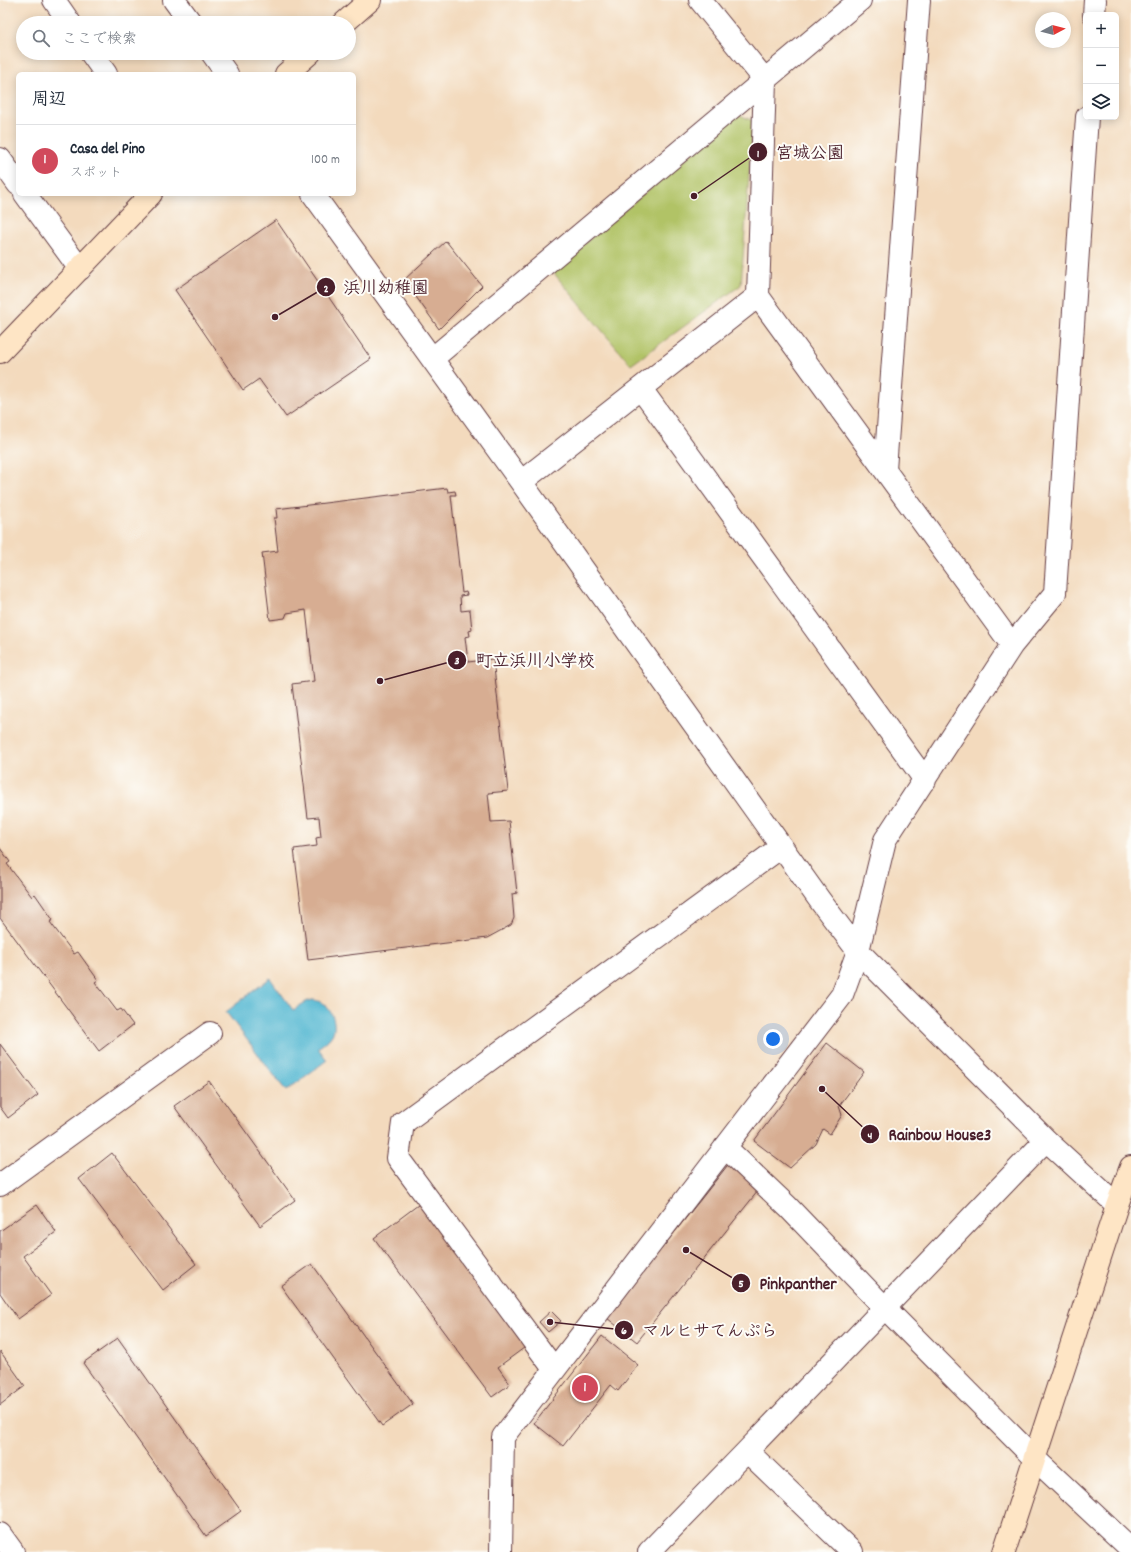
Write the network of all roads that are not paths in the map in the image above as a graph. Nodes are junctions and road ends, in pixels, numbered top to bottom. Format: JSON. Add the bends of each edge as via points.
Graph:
{"nodes":[{"id":1,"x":54,"y":0,"type":"edge"},
{"id":2,"x":174,"y":0,"type":"edge"},
{"id":3,"x":370,"y":0,"type":"edge"},
{"id":4,"x":700,"y":0,"type":"edge"},
{"id":5,"x":860,"y":0,"type":"edge"},
{"id":6,"x":919,"y":0,"type":"edge"},
{"id":7,"x":1094,"y":0,"type":"edge"},
{"id":8,"x":1094,"y":12,"type":"edge"},
{"id":9,"x":65,"y":16,"type":"edge"},
{"id":10,"x":186,"y":16,"type":"edge"},
{"id":11,"x":352,"y":16,"type":"edge"},
{"id":12,"x":96,"y":60,"type":"edge"},
{"id":13,"x":217,"y":60,"type":"edge"},
{"id":14,"x":302,"y":60,"type":"edge"},
{"id":15,"x":105,"y":72,"type":"edge"},
{"id":16,"x":226,"y":72,"type":"edge"},
{"id":17,"x":288,"y":72,"type":"edge"},
{"id":18,"x":765,"y":80,"type":"junction"},
{"id":19,"x":1087,"y":120,"type":"edge"},
{"id":20,"x":0,"y":159,"type":"edge"},
{"id":21,"x":16,"y":181,"type":"edge"},
{"id":22,"x":26,"y":196,"type":"edge"},
{"id":23,"x":149,"y":196,"type":"edge"},
{"id":24,"x":314,"y":196,"type":"edge"},
{"id":25,"x":80,"y":268,"type":"junction"},
{"id":26,"x":758,"y":296,"type":"junction"},
{"id":27,"x":0,"y":352,"type":"edge"},
{"id":28,"x":432,"y":359,"type":"junction"},
{"id":29,"x":641,"y":389,"type":"junction"},
{"id":30,"x":885,"y":470,"type":"junction"},
{"id":31,"x":521,"y":482,"type":"junction"},
{"id":32,"x":1012,"y":646,"type":"junction"},
{"id":33,"x":924,"y":780,"type":"junction"},
{"id":34,"x":780,"y":847,"type":"junction"},
{"id":35,"x":858,"y":951,"type":"junction"},
{"id":36,"x":210,"y":1034,"type":"dead end"},
{"id":37,"x":1046,"y":1140,"type":"junction"},
{"id":38,"x":725,"y":1147,"type":"junction"},
{"id":39,"x":1131,"y":1167,"type":"edge"},
{"id":40,"x":0,"y":1185,"type":"edge"},
{"id":41,"x":1117,"y":1205,"type":"junction"},
{"id":42,"x":885,"y":1308,"type":"junction"},
{"id":43,"x":554,"y":1369,"type":"junction"},
{"id":44,"x":747,"y":1451,"type":"junction"},
{"id":45,"x":1034,"y":1458,"type":"junction"},
{"id":46,"x":0,"y":1534,"type":"edge"},
{"id":47,"x":1131,"y":1549,"type":"edge"},
{"id":48,"x":13,"y":1552,"type":"edge"},
{"id":49,"x":501,"y":1552,"type":"edge"},
{"id":50,"x":649,"y":1552,"type":"edge"},
{"id":51,"x":852,"y":1552,"type":"edge"},
{"id":52,"x":1004,"y":1552,"type":"edge"}],
"edges":[{"from":1,"to":9,"type":"street"},
{"from":2,"to":10,"type":"street"},
{"from":3,"to":11,"type":"street"},
{"from":4,"to":18,"type":"street"},
{"from":5,"to":18,"type":"street"},
{"from":6,"to":30,"type":"street"},
{"from":7,"to":8,"type":"street"},
{"from":12,"to":15,"type":"street"},
{"from":13,"to":16,"type":"street"},
{"from":14,"to":17,"type":"street"},
{"from":18,"to":26,"type":"street"},
{"from":18,"to":28,"type":"street"},
{"from":19,"to":32,"type":"street","via":[[1055,593]]},
{"from":20,"to":21,"type":"street"},
{"from":22,"to":25,"type":"street"},
{"from":23,"to":25,"type":"street"},
{"from":24,"to":28,"type":"street"},
{"from":25,"to":27,"type":"street"},
{"from":26,"to":29,"type":"street"},
{"from":26,"to":30,"type":"street"},
{"from":28,"to":31,"type":"street"},
{"from":29,"to":31,"type":"street"},
{"from":29,"to":33,"type":"street"},
{"from":30,"to":32,"type":"street"},
{"from":31,"to":34,"type":"street"},
{"from":32,"to":33,"type":"street"},
{"from":33,"to":35,"type":"street","via":[[885,840]]},
{"from":34,"to":35,"type":"street"},
{"from":34,"to":43,"type":"street","via":[[403,1123],[398,1158]]},
{"from":35,"to":37,"type":"street"},
{"from":35,"to":38,"type":"street","via":[[842,995]]},
{"from":36,"to":40,"type":"street"},
{"from":37,"to":41,"type":"street"},
{"from":37,"to":42,"type":"street"},
{"from":38,"to":42,"type":"street","via":[[788,1207]]},
{"from":38,"to":43,"type":"street"},
{"from":39,"to":41,"type":"street"},
{"from":41,"to":45,"type":"street"},
{"from":42,"to":44,"type":"street"},
{"from":42,"to":45,"type":"street"},
{"from":43,"to":49,"type":"street","via":[[503,1437]]},
{"from":44,"to":50,"type":"street"},
{"from":44,"to":51,"type":"street"},
{"from":45,"to":47,"type":"street"},
{"from":45,"to":52,"type":"street"},
{"from":46,"to":48,"type":"street"}]}
